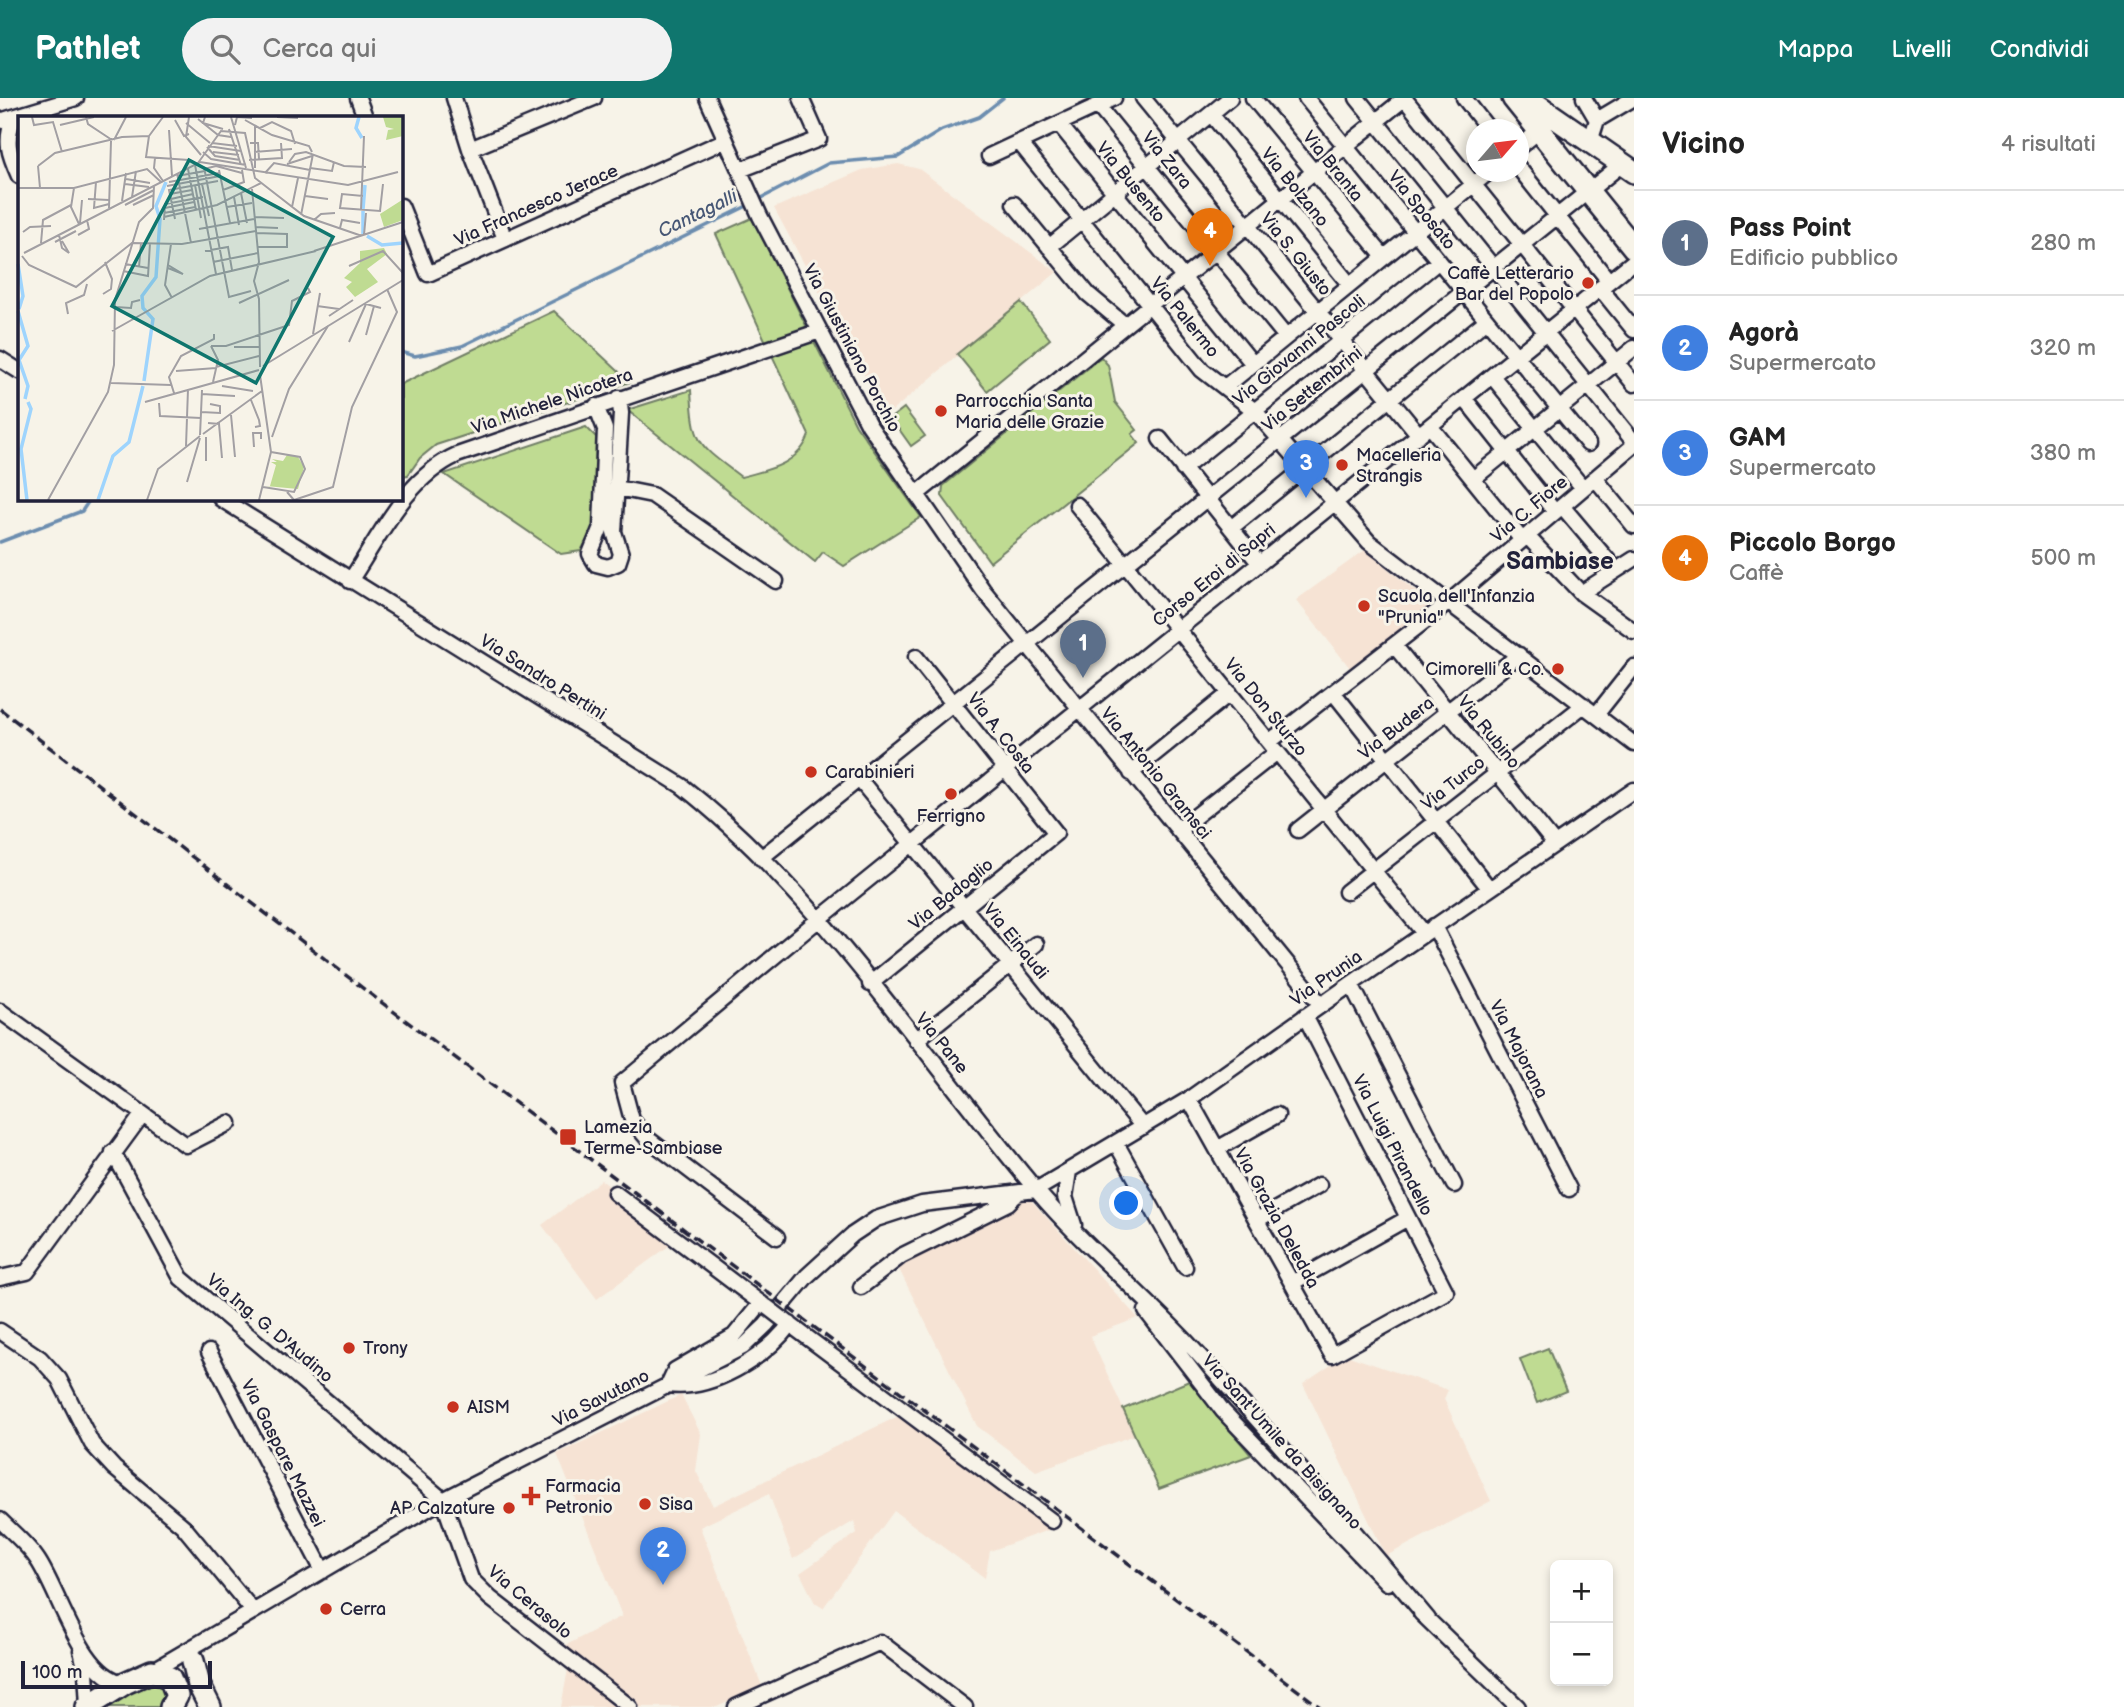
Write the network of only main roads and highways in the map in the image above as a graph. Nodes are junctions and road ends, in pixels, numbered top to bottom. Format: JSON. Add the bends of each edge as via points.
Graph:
{"nodes":[{"id":1,"x":1513,"y":98,"type":"edge"},
{"id":2,"x":1527,"y":98,"type":"edge"},
{"id":3,"x":1547,"y":124,"type":"junction"},
{"id":4,"x":1628,"y":168,"type":"edge"},
{"id":5,"x":1632,"y":263,"type":"edge"},
{"id":6,"x":193,"y":1661,"type":"road end"},
{"id":7,"x":174,"y":1695,"type":"edge"},
{"id":8,"x":88,"y":1706,"type":"edge"},
{"id":9,"x":202,"y":1707,"type":"edge"},
{"id":10,"x":210,"y":1707,"type":"edge"}],
"edges":[{"from":1,"to":3,"type":"main road"},
{"from":2,"to":3,"type":"main road"},
{"from":3,"to":4,"type":"main road","via":[[1590,142]]},
{"from":3,"to":5,"type":"main road"},
{"from":6,"to":10,"type":"main road"},
{"from":7,"to":8,"type":"main road","via":[[170,1678],[152,1671]]},
{"from":7,"to":9,"type":"main road","via":[[189,1696]]}]}
